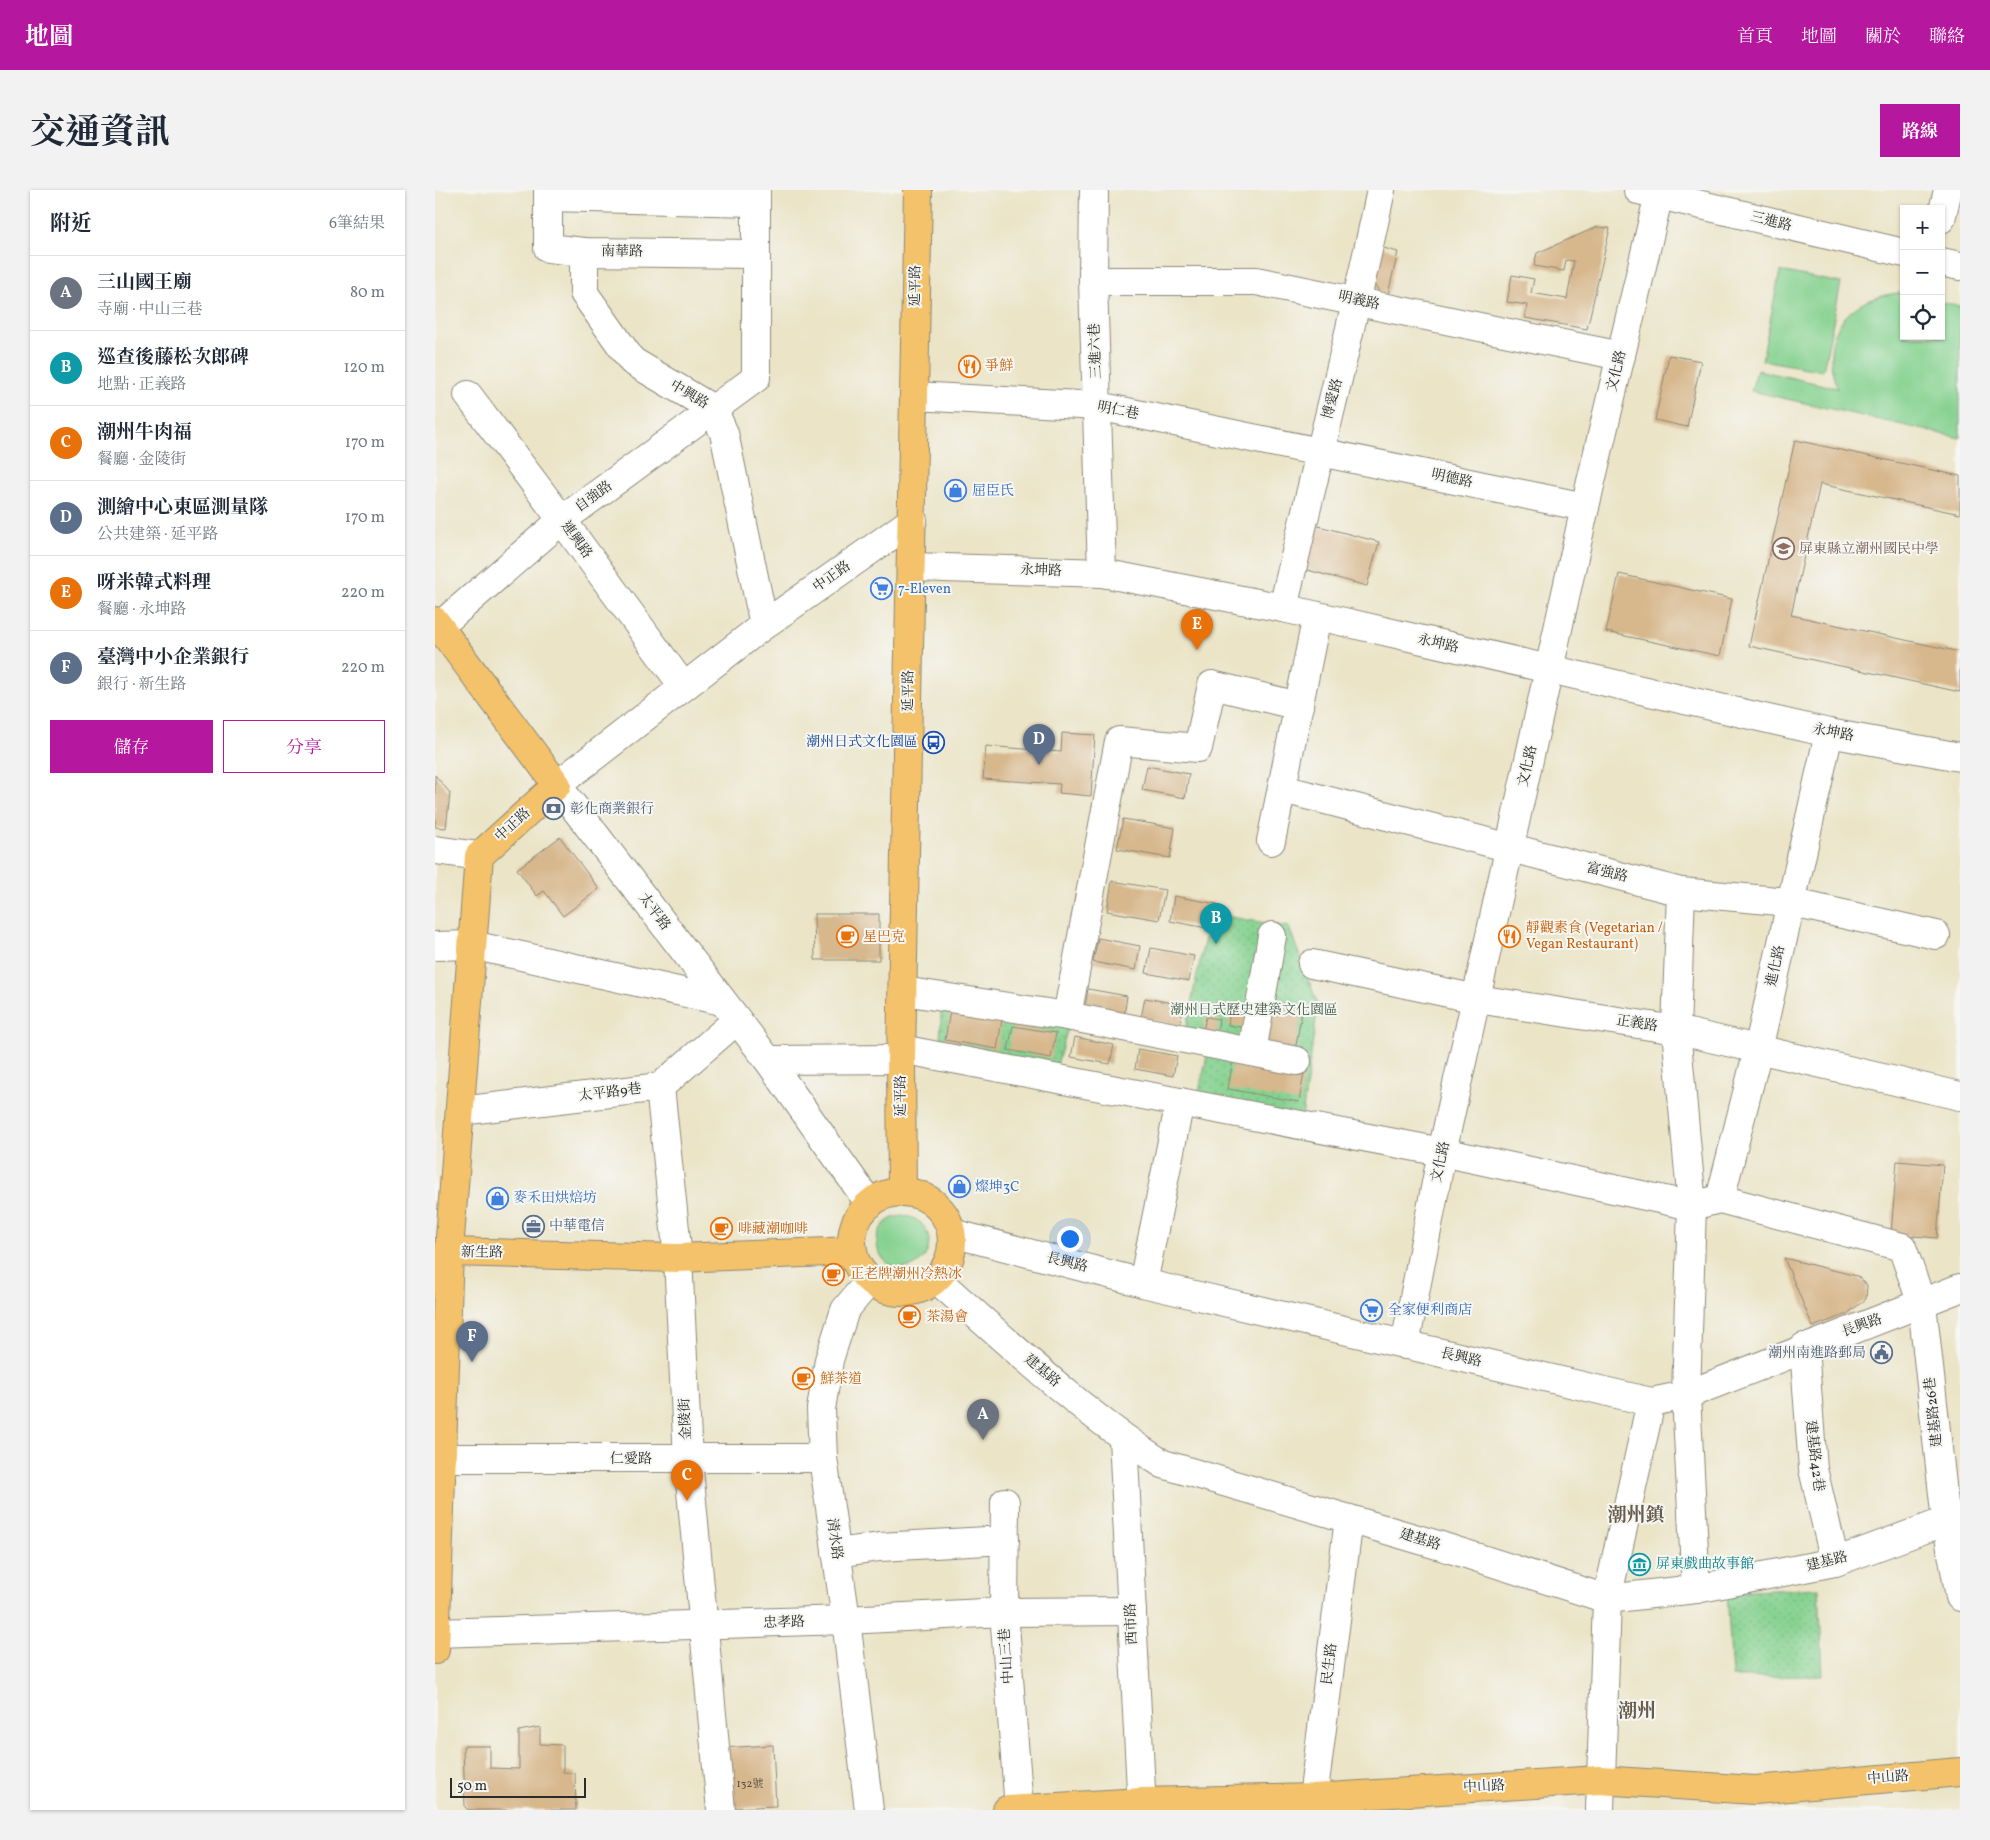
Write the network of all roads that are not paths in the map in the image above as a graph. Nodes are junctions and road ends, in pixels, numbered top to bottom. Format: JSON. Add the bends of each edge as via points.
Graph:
{"nodes":[{"id":1,"x":918,"y":190,"type":"edge"},
{"id":2,"x":1094,"y":190,"type":"edge"},
{"id":3,"x":1381,"y":190,"type":"edge"},
{"id":4,"x":1948,"y":190,"type":"edge"},
{"id":5,"x":1653,"y":192,"type":"edge"},
{"id":6,"x":548,"y":193,"type":"edge"},
{"id":7,"x":756,"y":196,"type":"edge"},
{"id":8,"x":1944,"y":205,"type":"edge"},
{"id":9,"x":584,"y":252,"type":"junction"},
{"id":10,"x":1900,"y":252,"type":"edge"},
{"id":11,"x":754,"y":254,"type":"junction"},
{"id":12,"x":1945,"y":263,"type":"edge"},
{"id":13,"x":1960,"y":266,"type":"edge"},
{"id":14,"x":1093,"y":281,"type":"junction"},
{"id":15,"x":1358,"y":301,"type":"junction"},
{"id":16,"x":1621,"y":356,"type":"junction"},
{"id":17,"x":468,"y":395,"type":"dead end"},
{"id":18,"x":914,"y":396,"type":"junction"},
{"id":19,"x":1098,"y":406,"type":"junction"},
{"id":20,"x":713,"y":409,"type":"junction"},
{"id":21,"x":1319,"y":452,"type":"junction"},
{"id":22,"x":1585,"y":507,"type":"junction"},
{"id":23,"x":563,"y":520,"type":"junction"},
{"id":24,"x":913,"y":520,"type":"junction"},
{"id":25,"x":912,"y":567,"type":"junction"},
{"id":26,"x":1102,"y":573,"type":"junction"},
{"id":27,"x":1283,"y":608,"type":"junction"},
{"id":28,"x":1317,"y":616,"type":"junction"},
{"id":29,"x":764,"y":625,"type":"junction"},
{"id":30,"x":437,"y":626,"type":"edge"},
{"id":31,"x":1549,"y":670,"type":"junction"},
{"id":32,"x":683,"y":686,"type":"junction"},
{"id":33,"x":1299,"y":706,"type":"junction"},
{"id":34,"x":1829,"y":733,"type":"junction"},
{"id":35,"x":1960,"y":757,"type":"edge"},
{"id":36,"x":557,"y":785,"type":"junction"},
{"id":37,"x":1283,"y":790,"type":"junction"},
{"id":38,"x":1271,"y":841,"type":"dead end"},
{"id":39,"x":1510,"y":849,"type":"junction"},
{"id":40,"x":435,"y":850,"type":"edge"},
{"id":41,"x":479,"y":856,"type":"junction"},
{"id":42,"x":1681,"y":892,"type":"junction"},
{"id":43,"x":1789,"y":902,"type":"junction"},
{"id":44,"x":1935,"y":935,"type":"dead end"},
{"id":45,"x":1272,"y":936,"type":"dead end"},
{"id":46,"x":472,"y":945,"type":"junction"},
{"id":47,"x":435,"y":946,"type":"edge"},
{"id":48,"x":1312,"y":964,"type":"dead end"},
{"id":49,"x":903,"y":991,"type":"junction"},
{"id":50,"x":1477,"y":999,"type":"junction"},
{"id":51,"x":729,"y":1011,"type":"junction"},
{"id":52,"x":1067,"y":1016,"type":"junction"},
{"id":53,"x":1677,"y":1030,"type":"junction"},
{"id":54,"x":1758,"y":1050,"type":"junction"},
{"id":55,"x":1252,"y":1052,"type":"junction"},
{"id":56,"x":901,"y":1054,"type":"junction"},
{"id":57,"x":768,"y":1060,"type":"junction"},
{"id":58,"x":1297,"y":1061,"type":"dead end"},
{"id":59,"x":660,"y":1087,"type":"junction"},
{"id":60,"x":1960,"y":1096,"type":"edge"},
{"id":61,"x":1181,"y":1102,"type":"junction"},
{"id":62,"x":459,"y":1111,"type":"junction"},
{"id":63,"x":1442,"y":1152,"type":"junction"},
{"id":64,"x":901,"y":1192,"type":"junction"},
{"id":65,"x":1720,"y":1199,"type":"junction"},
{"id":66,"x":870,"y":1204,"type":"junction"},
{"id":67,"x":1692,"y":1206,"type":"junction"},
{"id":68,"x":952,"y":1233,"type":"junction"},
{"id":69,"x":853,"y":1251,"type":"junction"},
{"id":70,"x":442,"y":1253,"type":"edge"},
{"id":71,"x":678,"y":1258,"type":"junction"},
{"id":72,"x":936,"y":1279,"type":"junction"},
{"id":73,"x":870,"y":1280,"type":"junction"},
{"id":74,"x":1143,"y":1282,"type":"junction"},
{"id":75,"x":1960,"y":1288,"type":"edge"},
{"id":76,"x":1922,"y":1304,"type":"junction"},
{"id":77,"x":1405,"y":1345,"type":"junction"},
{"id":78,"x":1804,"y":1347,"type":"junction"},
{"id":79,"x":1686,"y":1395,"type":"junction"},
{"id":80,"x":1651,"y":1402,"type":"junction"},
{"id":81,"x":1123,"y":1438,"type":"junction"},
{"id":82,"x":440,"y":1458,"type":"junction"},
{"id":83,"x":823,"y":1458,"type":"junction"},
{"id":84,"x":688,"y":1459,"type":"junction"},
{"id":85,"x":1005,"y":1502,"type":"dead end"},
{"id":86,"x":437,"y":1512,"type":"edge"},
{"id":87,"x":1953,"y":1518,"type":"edge"},
{"id":88,"x":1349,"y":1519,"type":"junction"},
{"id":89,"x":1005,"y":1540,"type":"junction"},
{"id":90,"x":836,"y":1553,"type":"junction"},
{"id":91,"x":1835,"y":1562,"type":"junction"},
{"id":92,"x":1696,"y":1589,"type":"junction"},
{"id":93,"x":1960,"y":1597,"type":"edge"},
{"id":94,"x":1607,"y":1599,"type":"junction"},
{"id":95,"x":1132,"y":1610,"type":"junction"},
{"id":96,"x":1004,"y":1612,"type":"junction"},
{"id":97,"x":846,"y":1620,"type":"junction"},
{"id":98,"x":705,"y":1625,"type":"junction"},
{"id":99,"x":435,"y":1633,"type":"edge"},
{"id":100,"x":435,"y":1650,"type":"edge"},
{"id":101,"x":1960,"y":1772,"type":"edge"},
{"id":102,"x":1599,"y":1780,"type":"junction"},
{"id":103,"x":1313,"y":1804,"type":"edge"},
{"id":104,"x":1141,"y":1806,"type":"edge"},
{"id":105,"x":721,"y":1810,"type":"edge"},
{"id":106,"x":869,"y":1810,"type":"edge"},
{"id":107,"x":1013,"y":1810,"type":"edge"},
{"id":108,"x":1600,"y":1810,"type":"edge"}],
"edges":[{"from":1,"to":18,"type":"main road","name":"延平路"},
{"from":2,"to":14,"type":"street","name":"三進六巷"},
{"from":3,"to":15,"type":"street","name":"博愛路"},
{"from":4,"to":8,"type":"street"},
{"from":5,"to":10,"type":"street","name":"三進路"},
{"from":5,"to":16,"type":"street","name":"文化路"},
{"from":6,"to":7,"type":"street"},
{"from":6,"to":9,"type":"street","name":"南華路","via":[[548,248]]},
{"from":7,"to":11,"type":"street"},
{"from":9,"to":11,"type":"street","name":"南華路"},
{"from":9,"to":20,"type":"street","name":"中興路","via":[[584,293],[632,362]]},
{"from":11,"to":20,"type":"street","name":"自強路","via":[[755,378]]},
{"from":12,"to":13,"type":"street"},
{"from":14,"to":15,"type":"street","name":"明義路","via":[[1256,281]]},
{"from":14,"to":19,"type":"street","name":"三進六巷"},
{"from":15,"to":16,"type":"street","name":"明義路"},
{"from":15,"to":21,"type":"street","name":"博愛路"},
{"from":16,"to":22,"type":"street","name":"文化路"},
{"from":17,"to":23,"type":"street","name":"連興路"},
{"from":18,"to":19,"type":"street","name":"明仁巷"},
{"from":18,"to":24,"type":"main road","name":"延平路"},
{"from":19,"to":21,"type":"street","name":"明仁巷"},
{"from":19,"to":26,"type":"street","name":"三進六巷"},
{"from":20,"to":23,"type":"street","name":"自強路"},
{"from":20,"to":29,"type":"street","name":"中興路","via":[[725,433]]},
{"from":21,"to":22,"type":"street","name":"明德路"},
{"from":21,"to":27,"type":"street","name":"博愛路"},
{"from":22,"to":31,"type":"street","name":"文化路"},
{"from":23,"to":30,"type":"street","name":"自強路"},
{"from":23,"to":32,"type":"street","name":"連興路"},
{"from":24,"to":25,"type":"main road","name":"延平路"},
{"from":24,"to":29,"type":"street","name":"中正路"},
{"from":25,"to":26,"type":"street","name":"永坤路"},
{"from":25,"to":49,"type":"main road","name":"延平路"},
{"from":26,"to":27,"type":"street","name":"永坤路"},
{"from":27,"to":28,"type":"street","name":"永坤路"},
{"from":28,"to":31,"type":"street","name":"永坤路"},
{"from":28,"to":33,"type":"street"},
{"from":29,"to":32,"type":"street","name":"中正路"},
{"from":30,"to":36,"type":"main road","name":"太平路"},
{"from":31,"to":34,"type":"street","name":"永坤路"},
{"from":31,"to":39,"type":"street","name":"文化路"},
{"from":32,"to":36,"type":"street","name":"中正路"},
{"from":33,"to":37,"type":"street"},
{"from":33,"to":52,"type":"street","via":[[1212,685],[1198,748],[1119,741]]},
{"from":34,"to":35,"type":"street","name":"永坤路"},
{"from":34,"to":43,"type":"street","name":"進化路"},
{"from":36,"to":41,"type":"main road","name":"中正路"},
{"from":36,"to":51,"type":"street","name":"太平路"},
{"from":37,"to":38,"type":"street"},
{"from":37,"to":39,"type":"street","name":"富強路"},
{"from":39,"to":42,"type":"street","name":"富強路"},
{"from":39,"to":50,"type":"street","name":"文化路"},
{"from":40,"to":41,"type":"street"},
{"from":41,"to":46,"type":"main road"},
{"from":42,"to":43,"type":"street","name":"富強路"},
{"from":42,"to":53,"type":"street"},
{"from":43,"to":44,"type":"street","name":"富強路"},
{"from":43,"to":54,"type":"street","name":"進化路"},
{"from":45,"to":55,"type":"street"},
{"from":46,"to":47,"type":"street"},
{"from":46,"to":51,"type":"street"},
{"from":46,"to":62,"type":"main road"},
{"from":48,"to":50,"type":"street","name":"正義路"},
{"from":49,"to":52,"type":"street"},
{"from":49,"to":56,"type":"main road","name":"延平路"},
{"from":50,"to":53,"type":"street","name":"正義路"},
{"from":50,"to":63,"type":"street","name":"文化路"},
{"from":51,"to":57,"type":"street","name":"太平路"},
{"from":51,"to":59,"type":"street","name":"太平路9巷"},
{"from":52,"to":55,"type":"street"},
{"from":53,"to":54,"type":"street","name":"正義路"},
{"from":53,"to":67,"type":"street"},
{"from":54,"to":60,"type":"street","name":"正義路"},
{"from":54,"to":65,"type":"street","name":"進化路"},
{"from":55,"to":58,"type":"street"},
{"from":56,"to":57,"type":"street"},
{"from":56,"to":61,"type":"street"},
{"from":56,"to":64,"type":"main road","name":"延平路"},
{"from":57,"to":66,"type":"street","name":"太平路"},
{"from":59,"to":62,"type":"street","name":"太平路9巷"},
{"from":59,"to":71,"type":"street","name":"金陵街"},
{"from":61,"to":63,"type":"street"},
{"from":61,"to":74,"type":"street"},
{"from":62,"to":70,"type":"main road"},
{"from":63,"to":67,"type":"street"},
{"from":63,"to":77,"type":"street","name":"文化路"},
{"from":64,"to":66,"type":"main road","via":[[888,1194]]},
{"from":64,"to":68,"type":"main road","via":[[927,1198],[939,1207]]},
{"from":65,"to":67,"type":"street"},
{"from":65,"to":76,"type":"street","name":"建基路26巷","via":[[1902,1247]]},
{"from":66,"to":69,"type":"main road","via":[[857,1221]]},
{"from":67,"to":79,"type":"street"},
{"from":68,"to":72,"type":"main road","via":[[952,1250]]},
{"from":68,"to":74,"type":"street","name":"長興路"},
{"from":69,"to":71,"type":"main road","name":"新生路"},
{"from":69,"to":73,"type":"main road"},
{"from":70,"to":71,"type":"main road","name":"新生路"},
{"from":70,"to":82,"type":"main road","name":"新生路"},
{"from":71,"to":84,"type":"street","name":"金陵街"},
{"from":72,"to":73,"type":"main road","via":[[910,1291],[896,1291]]},
{"from":72,"to":81,"type":"street","name":"建基路"},
{"from":73,"to":83,"type":"street","name":"清水路","via":[[845,1310],[829,1360],[821,1409]]},
{"from":74,"to":77,"type":"street","name":"長興路"},
{"from":75,"to":76,"type":"street","name":"長興路"},
{"from":76,"to":78,"type":"street","name":"長興路"},
{"from":76,"to":87,"type":"street","name":"建基路26巷"},
{"from":77,"to":80,"type":"street","name":"長興路"},
{"from":78,"to":79,"type":"street","name":"長興路"},
{"from":78,"to":91,"type":"street","name":"建基路42巷","via":[[1813,1469]]},
{"from":79,"to":80,"type":"street","name":"長興路"},
{"from":79,"to":92,"type":"street"},
{"from":80,"to":94,"type":"street"},
{"from":81,"to":88,"type":"street","name":"建基路","via":[[1163,1464]]},
{"from":81,"to":95,"type":"street","name":"西市路"},
{"from":82,"to":84,"type":"street","name":"仁愛路"},
{"from":82,"to":86,"type":"main road","name":"新生路"},
{"from":83,"to":84,"type":"street","name":"仁愛路"},
{"from":83,"to":90,"type":"street","name":"清水路"},
{"from":84,"to":98,"type":"street","name":"金陵街"},
{"from":85,"to":89,"type":"street","name":"中山三巷"},
{"from":86,"to":99,"type":"main road","name":"新生路"},
{"from":87,"to":91,"type":"street","name":"建基路"},
{"from":87,"to":93,"type":"street","name":"建基路26巷"},
{"from":88,"to":94,"type":"street","name":"建基路"},
{"from":88,"to":103,"type":"street","name":"民生路"},
{"from":89,"to":90,"type":"street","via":[[880,1547]]},
{"from":89,"to":96,"type":"street","name":"中山三巷"},
{"from":90,"to":97,"type":"street","name":"清水路"},
{"from":91,"to":92,"type":"street","name":"建基路"},
{"from":92,"to":94,"type":"street","name":"建基路"},
{"from":94,"to":102,"type":"street"},
{"from":95,"to":96,"type":"street","name":"忠孝路"},
{"from":95,"to":104,"type":"street","name":"西市路"},
{"from":96,"to":97,"type":"street","name":"忠孝路"},
{"from":96,"to":107,"type":"street","name":"中山三巷"},
{"from":97,"to":98,"type":"street","name":"忠孝路"},
{"from":97,"to":106,"type":"street","name":"清水路"},
{"from":98,"to":99,"type":"street","name":"忠孝路"},
{"from":98,"to":105,"type":"street","name":"金陵街"},
{"from":99,"to":100,"type":"main road","name":"新生路"},
{"from":101,"to":102,"type":"main road","name":"中山路","via":[[1755,1790]]},
{"from":102,"to":103,"type":"main road","name":"中山路"},
{"from":102,"to":108,"type":"street"},
{"from":103,"to":104,"type":"main road","name":"中山路"},
{"from":104,"to":107,"type":"main road","name":"中山路"}]}
